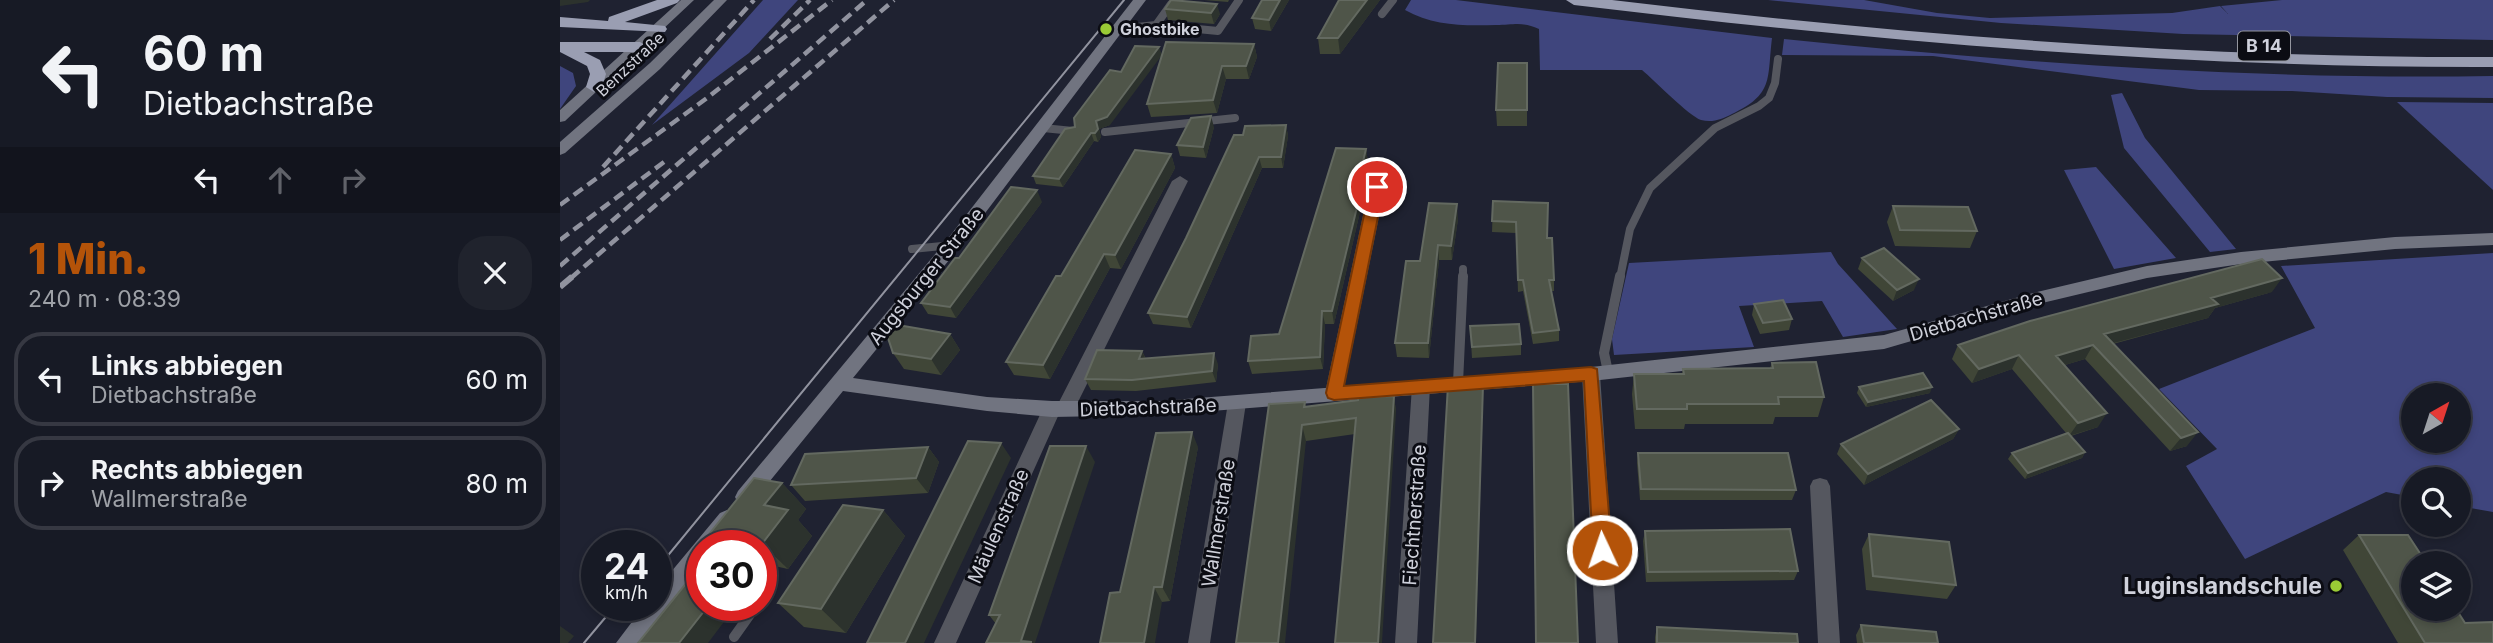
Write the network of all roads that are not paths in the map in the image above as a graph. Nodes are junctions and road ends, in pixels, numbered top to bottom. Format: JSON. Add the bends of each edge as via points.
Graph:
{"nodes":[{"id":1,"x":672,"y":0,"type":"edge"},
{"id":2,"x":688,"y":0,"type":"edge"},
{"id":3,"x":721,"y":0,"type":"edge"},
{"id":4,"x":1140,"y":0,"type":"edge"},
{"id":5,"x":1239,"y":0,"type":"edge"},
{"id":6,"x":1393,"y":0,"type":"edge"},
{"id":7,"x":1574,"y":0,"type":"edge"},
{"id":8,"x":1681,"y":0,"type":"edge"},
{"id":9,"x":1168,"y":2,"type":"edge"},
{"id":10,"x":1182,"y":5,"type":"edge"},
{"id":11,"x":1221,"y":8,"type":"dead end"},
{"id":12,"x":1234,"y":9,"type":"junction"},
{"id":13,"x":1382,"y":14,"type":"dead end"},
{"id":14,"x":560,"y":22,"type":"edge"},
{"id":15,"x":589,"y":24,"type":"junction"},
{"id":16,"x":1156,"y":25,"type":"junction"},
{"id":17,"x":659,"y":29,"type":"junction"},
{"id":18,"x":1118,"y":29,"type":"junction"},
{"id":19,"x":684,"y":38,"type":"junction"},
{"id":20,"x":560,"y":47,"type":"edge"},
{"id":21,"x":640,"y":47,"type":"junction"},
{"id":22,"x":2493,"y":48,"type":"edge"},
{"id":23,"x":1778,"y":59,"type":"dead end"},
{"id":24,"x":2493,"y":62,"type":"edge"},
{"id":25,"x":594,"y":88,"type":"junction"},
{"id":26,"x":560,"y":118,"type":"edge"},
{"id":27,"x":1236,"y":118,"type":"dead end"},
{"id":28,"x":1043,"y":128,"type":"junction"},
{"id":29,"x":1073,"y":131,"type":"edge"},
{"id":30,"x":1105,"y":132,"type":"dead end"},
{"id":31,"x":560,"y":150,"type":"edge"},
{"id":32,"x":1180,"y":181,"type":"dead end"},
{"id":33,"x":1377,"y":187,"type":"dead end"},
{"id":34,"x":2493,"y":239,"type":"edge"},
{"id":35,"x":952,"y":245,"type":"junction"},
{"id":36,"x":912,"y":249,"type":"dead end"},
{"id":37,"x":1463,"y":269,"type":"dead end"},
{"id":38,"x":1600,"y":373,"type":"junction"},
{"id":39,"x":839,"y":383,"type":"junction"},
{"id":40,"x":1458,"y":383,"type":"junction"},
{"id":41,"x":1420,"y":386,"type":"junction"},
{"id":42,"x":1334,"y":393,"type":"junction"},
{"id":43,"x":1237,"y":403,"type":"junction"},
{"id":44,"x":1058,"y":409,"type":"junction"},
{"id":45,"x":1820,"y":486,"type":"dead end"},
{"id":46,"x":720,"y":530,"type":"edge"},
{"id":47,"x":686,"y":572,"type":"edge"},
{"id":48,"x":745,"y":621,"type":"edge"},
{"id":49,"x":734,"y":637,"type":"dead end"},
{"id":50,"x":627,"y":643,"type":"edge"},
{"id":51,"x":945,"y":643,"type":"edge"},
{"id":52,"x":1199,"y":643,"type":"edge"},
{"id":53,"x":1406,"y":643,"type":"edge"},
{"id":54,"x":1607,"y":643,"type":"edge"},
{"id":55,"x":1829,"y":643,"type":"edge"}],
"edges":[{"from":1,"to":15,"type":"highway","via":[[634,15]]},
{"from":2,"to":17,"type":"main road","name":"Benzstraße"},
{"from":3,"to":19,"type":"main road","name":"Benzstraße"},
{"from":4,"to":18,"type":"main road","name":"Augsburger Straße"},
{"from":5,"to":12,"type":"lane"},
{"from":6,"to":13,"type":"lane"},
{"from":7,"to":24,"type":"highway","number":"B 14","via":[[2041,49],[2204,59]]},
{"from":8,"to":22,"type":"highway","number":"B 14","via":[[2001,32],[2189,44]]},
{"from":9,"to":10,"type":"lane"},
{"from":9,"to":16,"type":"lane"},
{"from":11,"to":12,"type":"lane"},
{"from":12,"to":16,"type":"lane","via":[[1218,31]]},
{"from":14,"to":15,"type":"highway"},
{"from":15,"to":17,"type":"highway"},
{"from":16,"to":18,"type":"lane"},
{"from":17,"to":19,"type":"main road"},
{"from":17,"to":21,"type":"main road","name":"Benzstraße"},
{"from":18,"to":28,"type":"main road","name":"Augsburger Straße"},
{"from":19,"to":21,"type":"main road"},
{"from":19,"to":31,"type":"main road","name":"Benzstraße"},
{"from":20,"to":21,"type":"highway"},
{"from":20,"to":25,"type":"highway","via":[[594,63],[598,74]]},
{"from":21,"to":25,"type":"main road","name":"Benzstraße"},
{"from":23,"to":38,"type":"lane","via":[[1769,97],[1715,128],[1650,188],[1630,229]]},
{"from":25,"to":26,"type":"main road","name":"Benzstraße"},
{"from":27,"to":30,"type":"lane"},
{"from":28,"to":29,"type":"lane"},
{"from":28,"to":35,"type":"main road","name":"Augsburger Straße"},
{"from":32,"to":44,"type":"street","name":"Mäulenstraße"},
{"from":33,"to":42,"type":"street"},
{"from":34,"to":38,"type":"main road","name":"Dietbachstraße","via":[[2382,244],[2147,272],[1884,342]]},
{"from":35,"to":36,"type":"lane"},
{"from":35,"to":39,"type":"main road","name":"Augsburger Straße"},
{"from":37,"to":40,"type":"lane"},
{"from":38,"to":40,"type":"main road","name":"Dietbachstraße"},
{"from":38,"to":54,"type":"street"},
{"from":39,"to":44,"type":"main road","name":"Dietbachstraße"},
{"from":39,"to":46,"type":"main road","name":"Augsburger Straße"},
{"from":40,"to":41,"type":"main road","name":"Dietbachstraße"},
{"from":41,"to":42,"type":"main road","name":"Dietbachstraße"},
{"from":41,"to":53,"type":"street","name":"Fiechtnerstraße"},
{"from":42,"to":43,"type":"main road","name":"Dietbachstraße"},
{"from":43,"to":44,"type":"main road","name":"Dietbachstraße"},
{"from":43,"to":52,"type":"street","name":"Wallmerstraße"},
{"from":44,"to":51,"type":"street","name":"Mäulenstraße"},
{"from":45,"to":55,"type":"street"},
{"from":47,"to":50,"type":"main road","name":"Augsburger Straße"},
{"from":48,"to":49,"type":"lane"}]}
